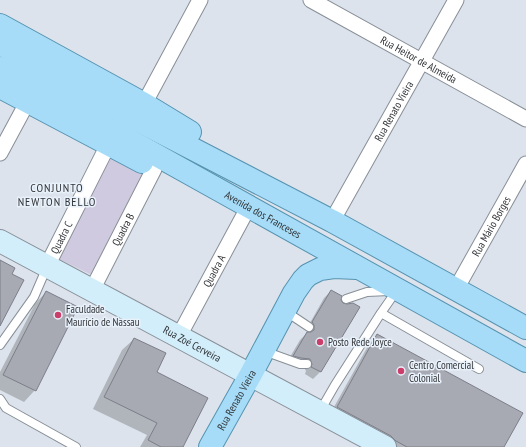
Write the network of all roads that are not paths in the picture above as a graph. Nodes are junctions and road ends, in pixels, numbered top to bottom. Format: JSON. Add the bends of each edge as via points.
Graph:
{"nodes":[{"id":1,"x":200,"y":0,"type":"edge"},
{"id":2,"x":311,"y":0,"type":"edge"},
{"id":3,"x":456,"y":0,"type":"edge"},
{"id":4,"x":0,"y":25,"type":"edge"},
{"id":5,"x":0,"y":44,"type":"edge"},
{"id":6,"x":421,"y":62,"type":"junction"},
{"id":7,"x":0,"y":68,"type":"edge"},
{"id":8,"x":0,"y":87,"type":"edge"},
{"id":9,"x":28,"y":102,"type":"junction"},
{"id":10,"x":141,"y":112,"type":"junction"},
{"id":11,"x":526,"y":119,"type":"edge"},
{"id":12,"x":108,"y":145,"type":"junction"},
{"id":13,"x":0,"y":153,"type":"edge"},
{"id":14,"x":526,"y":164,"type":"edge"},
{"id":15,"x":154,"y":169,"type":"junction"},
{"id":16,"x":250,"y":206,"type":"junction"},
{"id":17,"x":332,"y":221,"type":"junction"},
{"id":18,"x":0,"y":241,"type":"edge"},
{"id":19,"x":47,"y":266,"type":"junction"},
{"id":20,"x":359,"y":268,"type":"junction"},
{"id":21,"x":456,"y":289,"type":"junction"},
{"id":22,"x":92,"y":290,"type":"junction"},
{"id":23,"x":398,"y":290,"type":"junction"},
{"id":24,"x":346,"y":299,"type":"dead end"},
{"id":25,"x":284,"y":310,"type":"junction"},
{"id":26,"x":381,"y":313,"type":"junction"},
{"id":27,"x":309,"y":327,"type":"dead end"},
{"id":28,"x":526,"y":328,"type":"edge"},
{"id":29,"x":179,"y":336,"type":"junction"},
{"id":30,"x":0,"y":345,"type":"edge"},
{"id":31,"x":263,"y":351,"type":"junction"},
{"id":32,"x":526,"y":361,"type":"edge"},
{"id":33,"x":307,"y":364,"type":"dead end"},
{"id":34,"x":479,"y":369,"type":"dead end"},
{"id":35,"x":251,"y":374,"type":"junction"},
{"id":36,"x":0,"y":399,"type":"edge"},
{"id":37,"x":319,"y":411,"type":"junction"},
{"id":38,"x":374,"y":444,"type":"edge"},
{"id":39,"x":76,"y":447,"type":"edge"},
{"id":40,"x":210,"y":447,"type":"edge"}],
"edges":[{"from":1,"to":10,"type":"street"},
{"from":2,"to":6,"type":"street","name":"Rua Heitor de Almeida"},
{"from":3,"to":6,"type":"street","name":"Rua Renato Vieira"},
{"from":4,"to":10,"type":"main road"},
{"from":5,"to":10,"type":"main road"},
{"from":6,"to":11,"type":"street","name":"Rua Heitor de Almeida"},
{"from":6,"to":17,"type":"street","name":"Rua Renato Vieira"},
{"from":7,"to":16,"type":"main road","name":"Avenida dos Franceses"},
{"from":8,"to":9,"type":"main road"},
{"from":9,"to":12,"type":"main road"},
{"from":9,"to":13,"type":"street"},
{"from":10,"to":17,"type":"main road"},
{"from":12,"to":15,"type":"main road"},
{"from":12,"to":19,"type":"street","name":"Quadra C"},
{"from":14,"to":21,"type":"street","name":"Rua Mário Borges"},
{"from":15,"to":16,"type":"main road","via":[[212,194]]},
{"from":15,"to":22,"type":"street","name":"Quadra B"},
{"from":16,"to":20,"type":"main road","name":"Avenida dos Franceses"},
{"from":16,"to":29,"type":"street","name":"Quadra A"},
{"from":17,"to":21,"type":"main road"},
{"from":18,"to":19,"type":"street","name":"Rua Zoé Cerveira"},
{"from":19,"to":22,"type":"street","name":"Rua Zoé Cerveira"},
{"from":19,"to":30,"type":"lane","via":[[34,297]]},
{"from":20,"to":23,"type":"main road","name":"Avenida dos Franceses"},
{"from":20,"to":25,"type":"main road","name":"Rua Renato Vieira","via":[[334,267],[314,272],[303,280]]},
{"from":21,"to":28,"type":"main road"},
{"from":22,"to":29,"type":"street","name":"Rua Zoé Cerveira"},
{"from":23,"to":24,"type":"lane","via":[[367,292]]},
{"from":23,"to":26,"type":"lane"},
{"from":23,"to":32,"type":"main road","name":"Avenida dos Franceses"},
{"from":25,"to":27,"type":"lane"},
{"from":25,"to":31,"type":"main road","name":"Rua Renato Vieira"},
{"from":26,"to":34,"type":"lane"},
{"from":26,"to":37,"type":"lane"},
{"from":29,"to":35,"type":"street","name":"Rua Zoé Cerveira"},
{"from":31,"to":33,"type":"lane"},
{"from":31,"to":35,"type":"main road","name":"Rua Renato Vieira"},
{"from":35,"to":37,"type":"street","name":"Rua Zoé Cerveira"},
{"from":35,"to":40,"type":"main road","name":"Rua Renato Vieira"},
{"from":36,"to":39,"type":"lane","via":[[6,408]]},
{"from":37,"to":38,"type":"street","name":"Rua Zoé Cerveira"}]}
